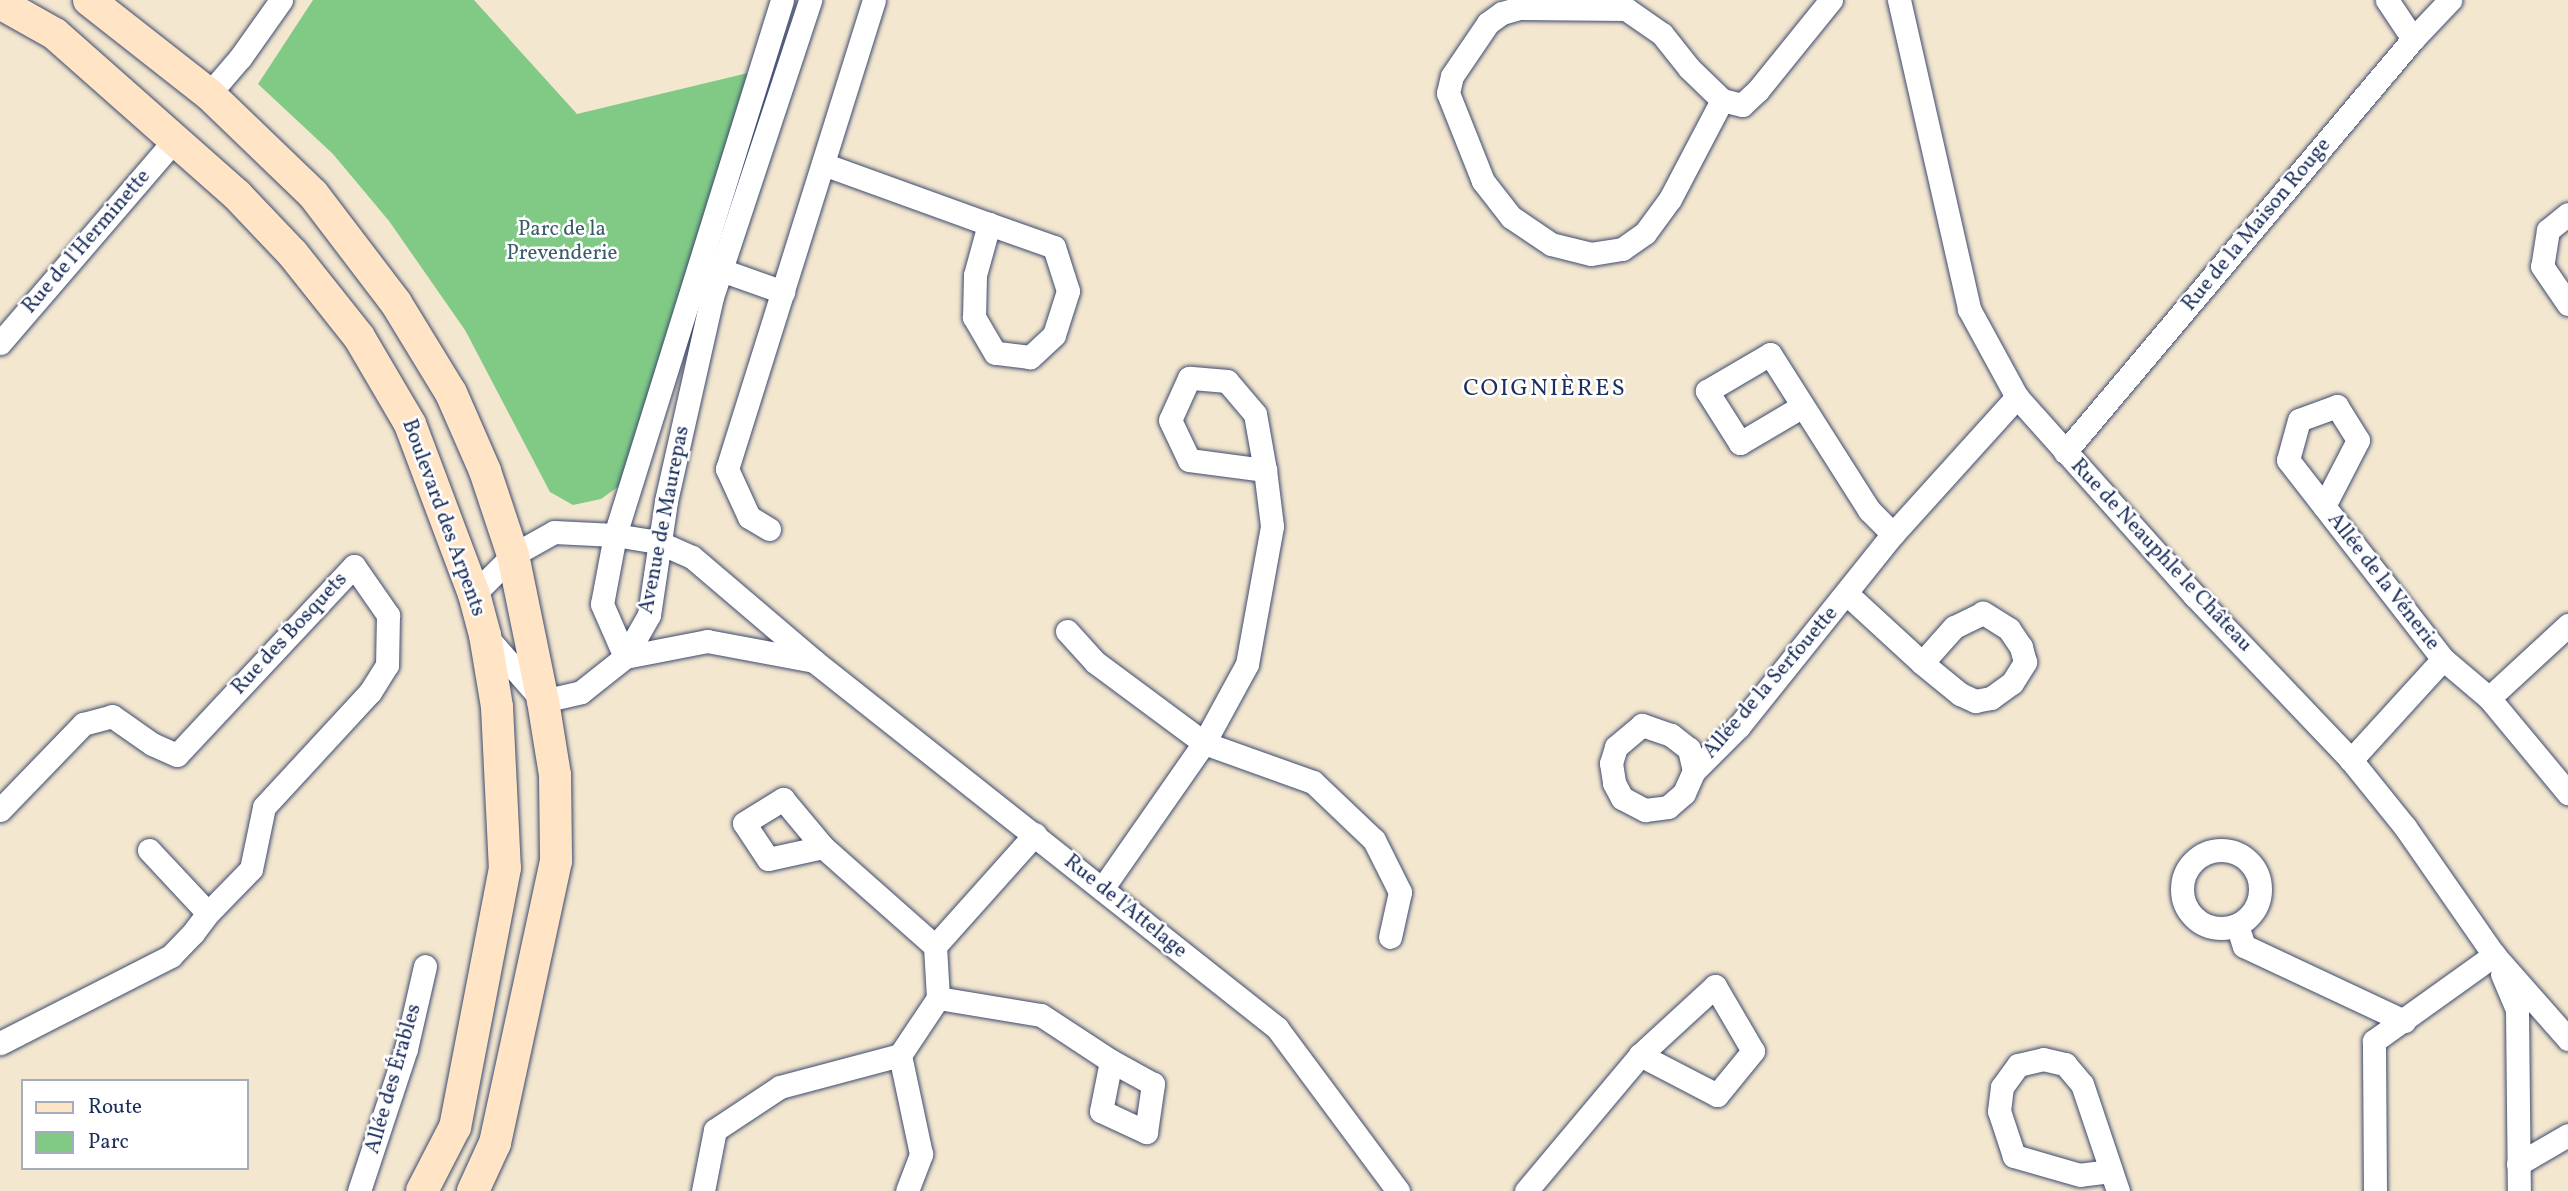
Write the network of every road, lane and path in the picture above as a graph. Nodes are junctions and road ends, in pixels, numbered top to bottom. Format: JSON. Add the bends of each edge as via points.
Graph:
{"nodes":[{"id":1,"x":89,"y":0,"type":"edge"},
{"id":2,"x":281,"y":0,"type":"edge"},
{"id":3,"x":782,"y":0,"type":"edge"},
{"id":4,"x":810,"y":0,"type":"edge"},
{"id":5,"x":874,"y":0,"type":"edge"},
{"id":6,"x":1831,"y":0,"type":"edge"},
{"id":7,"x":1899,"y":0,"type":"edge"},
{"id":8,"x":2387,"y":0,"type":"edge"},
{"id":9,"x":2451,"y":0,"type":"edge"},
{"id":10,"x":0,"y":3,"type":"edge"},
{"id":11,"x":2413,"y":39,"type":"junction"},
{"id":12,"x":209,"y":94,"type":"junction"},
{"id":13,"x":1722,"y":100,"type":"junction"},
{"id":14,"x":174,"y":141,"type":"junction"},
{"id":15,"x":822,"y":164,"type":"junction"},
{"id":16,"x":2568,"y":214,"type":"edge"},
{"id":17,"x":989,"y":224,"type":"junction"},
{"id":18,"x":721,"y":270,"type":"junction"},
{"id":19,"x":783,"y":292,"type":"junction"},
{"id":20,"x":2568,"y":304,"type":"edge"},
{"id":21,"x":0,"y":343,"type":"edge"},
{"id":22,"x":2017,"y":397,"type":"junction"},
{"id":23,"x":1801,"y":407,"type":"dead end"},
{"id":24,"x":2065,"y":452,"type":"junction"},
{"id":25,"x":1265,"y":470,"type":"junction"},
{"id":26,"x":2324,"y":506,"type":"dead end"},
{"id":27,"x":769,"y":529,"type":"dead end"},
{"id":28,"x":1893,"y":534,"type":"junction"},
{"id":29,"x":615,"y":535,"type":"junction"},
{"id":30,"x":658,"y":542,"type":"junction"},
{"id":31,"x":513,"y":555,"type":"junction"},
{"id":32,"x":474,"y":594,"type":"junction"},
{"id":33,"x":1847,"y":594,"type":"junction"},
{"id":34,"x":2568,"y":625,"type":"edge"},
{"id":35,"x":1067,"y":631,"type":"dead end"},
{"id":36,"x":485,"y":635,"type":"junction"},
{"id":37,"x":625,"y":657,"type":"junction"},
{"id":38,"x":2443,"y":659,"type":"junction"},
{"id":39,"x":814,"y":661,"type":"junction"},
{"id":40,"x":1922,"y":663,"type":"dead end"},
{"id":41,"x":2489,"y":698,"type":"junction"},
{"id":42,"x":543,"y":701,"type":"junction"},
{"id":43,"x":1204,"y":743,"type":"junction"},
{"id":44,"x":2351,"y":760,"type":"junction"},
{"id":45,"x":1694,"y":771,"type":"dead end"},
{"id":46,"x":2568,"y":793,"type":"edge"},
{"id":47,"x":0,"y":810,"type":"edge"},
{"id":48,"x":1035,"y":834,"type":"junction"},
{"id":49,"x":823,"y":847,"type":"dead end"},
{"id":50,"x":149,"y":850,"type":"dead end"},
{"id":51,"x":1102,"y":889,"type":"junction"},
{"id":52,"x":208,"y":913,"type":"junction"},
{"id":53,"x":2237,"y":926,"type":"dead end"},
{"id":54,"x":1390,"y":937,"type":"dead end"},
{"id":55,"x":935,"y":946,"type":"junction"},
{"id":56,"x":2494,"y":955,"type":"junction"},
{"id":57,"x":425,"y":966,"type":"dead end"},
{"id":58,"x":938,"y":998,"type":"junction"},
{"id":59,"x":2404,"y":1021,"type":"junction"},
{"id":60,"x":2568,"y":1039,"type":"edge"},
{"id":61,"x":0,"y":1043,"type":"edge"},
{"id":62,"x":900,"y":1055,"type":"junction"},
{"id":63,"x":1640,"y":1055,"type":"junction"},
{"id":64,"x":1111,"y":1061,"type":"dead end"},
{"id":65,"x":2568,"y":1135,"type":"edge"},
{"id":66,"x":2518,"y":1164,"type":"junction"},
{"id":67,"x":2114,"y":1181,"type":"edge"},
{"id":68,"x":359,"y":1191,"type":"edge"},
{"id":69,"x":422,"y":1191,"type":"edge"},
{"id":70,"x":472,"y":1191,"type":"edge"},
{"id":71,"x":704,"y":1191,"type":"edge"},
{"id":72,"x":907,"y":1191,"type":"edge"},
{"id":73,"x":1398,"y":1191,"type":"edge"},
{"id":74,"x":1527,"y":1191,"type":"edge"},
{"id":75,"x":2375,"y":1191,"type":"edge"},
{"id":76,"x":2519,"y":1191,"type":"edge"}],
"edges":[{"from":1,"to":12,"type":"street"},
{"from":2,"to":12,"type":"street"},
{"from":3,"to":29,"type":"street","name":"Avenue de Maurepas"},
{"from":4,"to":18,"type":"street","name":"Avenue de Maurepas"},
{"from":5,"to":15,"type":"street"},
{"from":6,"to":13,"type":"street","via":[[1742,105]]},
{"from":7,"to":22,"type":"street","name":"Rue de Neauphle le Château","via":[[1969,309]]},
{"from":8,"to":11,"type":"street"},
{"from":9,"to":11,"type":"street","name":"Rue de la Maison Rouge"},
{"from":10,"to":14,"type":"street","name":"Boulevard des Arpents","via":[[55,34]]},
{"from":11,"to":24,"type":"street","name":"Rue de la Maison Rouge"},
{"from":12,"to":31,"type":"street","via":[[313,194],[397,303],[451,393],[485,471]]},
{"from":13,"to":13,"type":"street","via":[[1670,200],[1645,233],[1622,249],[1591,254],[1550,244],[1511,218],[1483,181],[1448,93],[1452,76],[1473,44],[1502,13],[1521,8],[1626,9],[1662,34]]},
{"from":14,"to":21,"type":"street","name":"Rue de l'Herminette"},
{"from":14,"to":32,"type":"street","name":"Boulevard des Arpents","via":[[237,195],[293,254],[359,337],[410,424]]},
{"from":15,"to":17,"type":"street"},
{"from":15,"to":19,"type":"street"},
{"from":16,"to":20,"type":"street","via":[[2548,230],[2542,267]]},
{"from":17,"to":17,"type":"street","via":[[1054,247],[1068,291],[1054,335],[1030,357],[995,353],[974,317],[975,275]]},
{"from":18,"to":19,"type":"street"},
{"from":18,"to":30,"type":"street","name":"Avenue de Maurepas"},
{"from":19,"to":27,"type":"street","via":[[727,469],[749,517]]},
{"from":22,"to":24,"type":"street","name":"Rue de Neauphle le Château"},
{"from":22,"to":28,"type":"street","name":"Allée de la Serfouette"},
{"from":23,"to":28,"type":"street","via":[[1869,510]]},
{"from":24,"to":44,"type":"street","name":"Rue de Neauphle le Château"},
{"from":25,"to":25,"type":"street","via":[[1255,414],[1227,381],[1189,377],[1170,420],[1189,460]]},
{"from":25,"to":43,"type":"street","via":[[1272,526],[1247,664]]},
{"from":26,"to":38,"type":"street","name":"Allée de la Vénerie"},
{"from":28,"to":33,"type":"street","name":"Allée de la Serfouette"},
{"from":29,"to":30,"type":"street","name":"Rue de l'Attelage"},
{"from":29,"to":31,"type":"street","name":"Rue de l'Attelage","via":[[554,532]]},
{"from":29,"to":37,"type":"street","name":"Avenue de Maurepas","via":[[602,604]]},
{"from":30,"to":37,"type":"street","name":"Avenue de Maurepas","via":[[657,579],[649,615]]},
{"from":30,"to":39,"type":"street","name":"Rue de l'Attelage","via":[[692,557]]},
{"from":31,"to":32,"type":"street","name":"Rue de l'Attelage"},
{"from":31,"to":42,"type":"street"},
{"from":32,"to":36,"type":"street","name":"Boulevard des Arpents"},
{"from":33,"to":40,"type":"street","name":"Allée de la Serfouette"},
{"from":33,"to":45,"type":"street","name":"Allée de la Serfouette","via":[[1739,726]]},
{"from":34,"to":41,"type":"street"},
{"from":35,"to":43,"type":"street","via":[[1095,662]]},
{"from":36,"to":42,"type":"street"},
{"from":36,"to":69,"type":"street","name":"Boulevard des Arpents","via":[[496,707],[505,868],[455,1126]]},
{"from":37,"to":39,"type":"street","name":"Rue de l'Attelage","via":[[707,641]]},
{"from":37,"to":42,"type":"street","name":"Rue de l'Attelage","via":[[581,692]]},
{"from":38,"to":41,"type":"street","name":"Allée de la Vénerie"},
{"from":38,"to":44,"type":"street","name":"Allée de la Vénerie"},
{"from":39,"to":48,"type":"street","name":"Rue de l'Attelage"},
{"from":41,"to":46,"type":"street","name":"Allée de la Vénerie"},
{"from":42,"to":70,"type":"street","via":[[555,775],[556,861],[495,1143]]},
{"from":43,"to":51,"type":"street"},
{"from":43,"to":54,"type":"street","via":[[1314,782],[1374,840],[1400,892]]},
{"from":44,"to":56,"type":"street","name":"Rue de Neauphle le Château","via":[[2405,827]]},
{"from":47,"to":52,"type":"street","name":"Rue des Bosquets","via":[[83,724],[112,716],[177,755],[354,566],[388,615],[387,664],[370,692],[264,807],[251,869]]},
{"from":48,"to":51,"type":"street","name":"Rue de l'Attelage"},
{"from":48,"to":55,"type":"street"},
{"from":49,"to":55,"type":"street"},
{"from":50,"to":52,"type":"street"},
{"from":51,"to":73,"type":"street","name":"Rue de l'Attelage","via":[[1277,1028]]},
{"from":52,"to":61,"type":"street","name":"Rue des Bosquets","via":[[171,956]]},
{"from":53,"to":59,"type":"street","via":[[2244,946]]},
{"from":55,"to":58,"type":"street"},
{"from":56,"to":59,"type":"street"},
{"from":56,"to":60,"type":"street","name":"Rue de Neauphle le Château"},
{"from":56,"to":66,"type":"street","via":[[2517,1010]]},
{"from":57,"to":68,"type":"street","name":"Allée des Érables","via":[[406,1049]]},
{"from":58,"to":62,"type":"street"},
{"from":58,"to":64,"type":"street","via":[[1041,1015]]},
{"from":59,"to":75,"type":"street","via":[[2374,1041]]},
{"from":62,"to":71,"type":"street","via":[[780,1087],[715,1130]]},
{"from":62,"to":72,"type":"street","via":[[921,1154]]},
{"from":63,"to":63,"type":"street","via":[[1715,986],[1753,1051],[1717,1094]]},
{"from":63,"to":74,"type":"street"},
{"from":65,"to":66,"type":"street"},
{"from":66,"to":76,"type":"street"},
{"from":67,"to":67,"type":"street","via":[[2082,1084],[2066,1064],[2043,1059],[2018,1065],[2002,1087],[2000,1111],[2014,1156]]}]}
